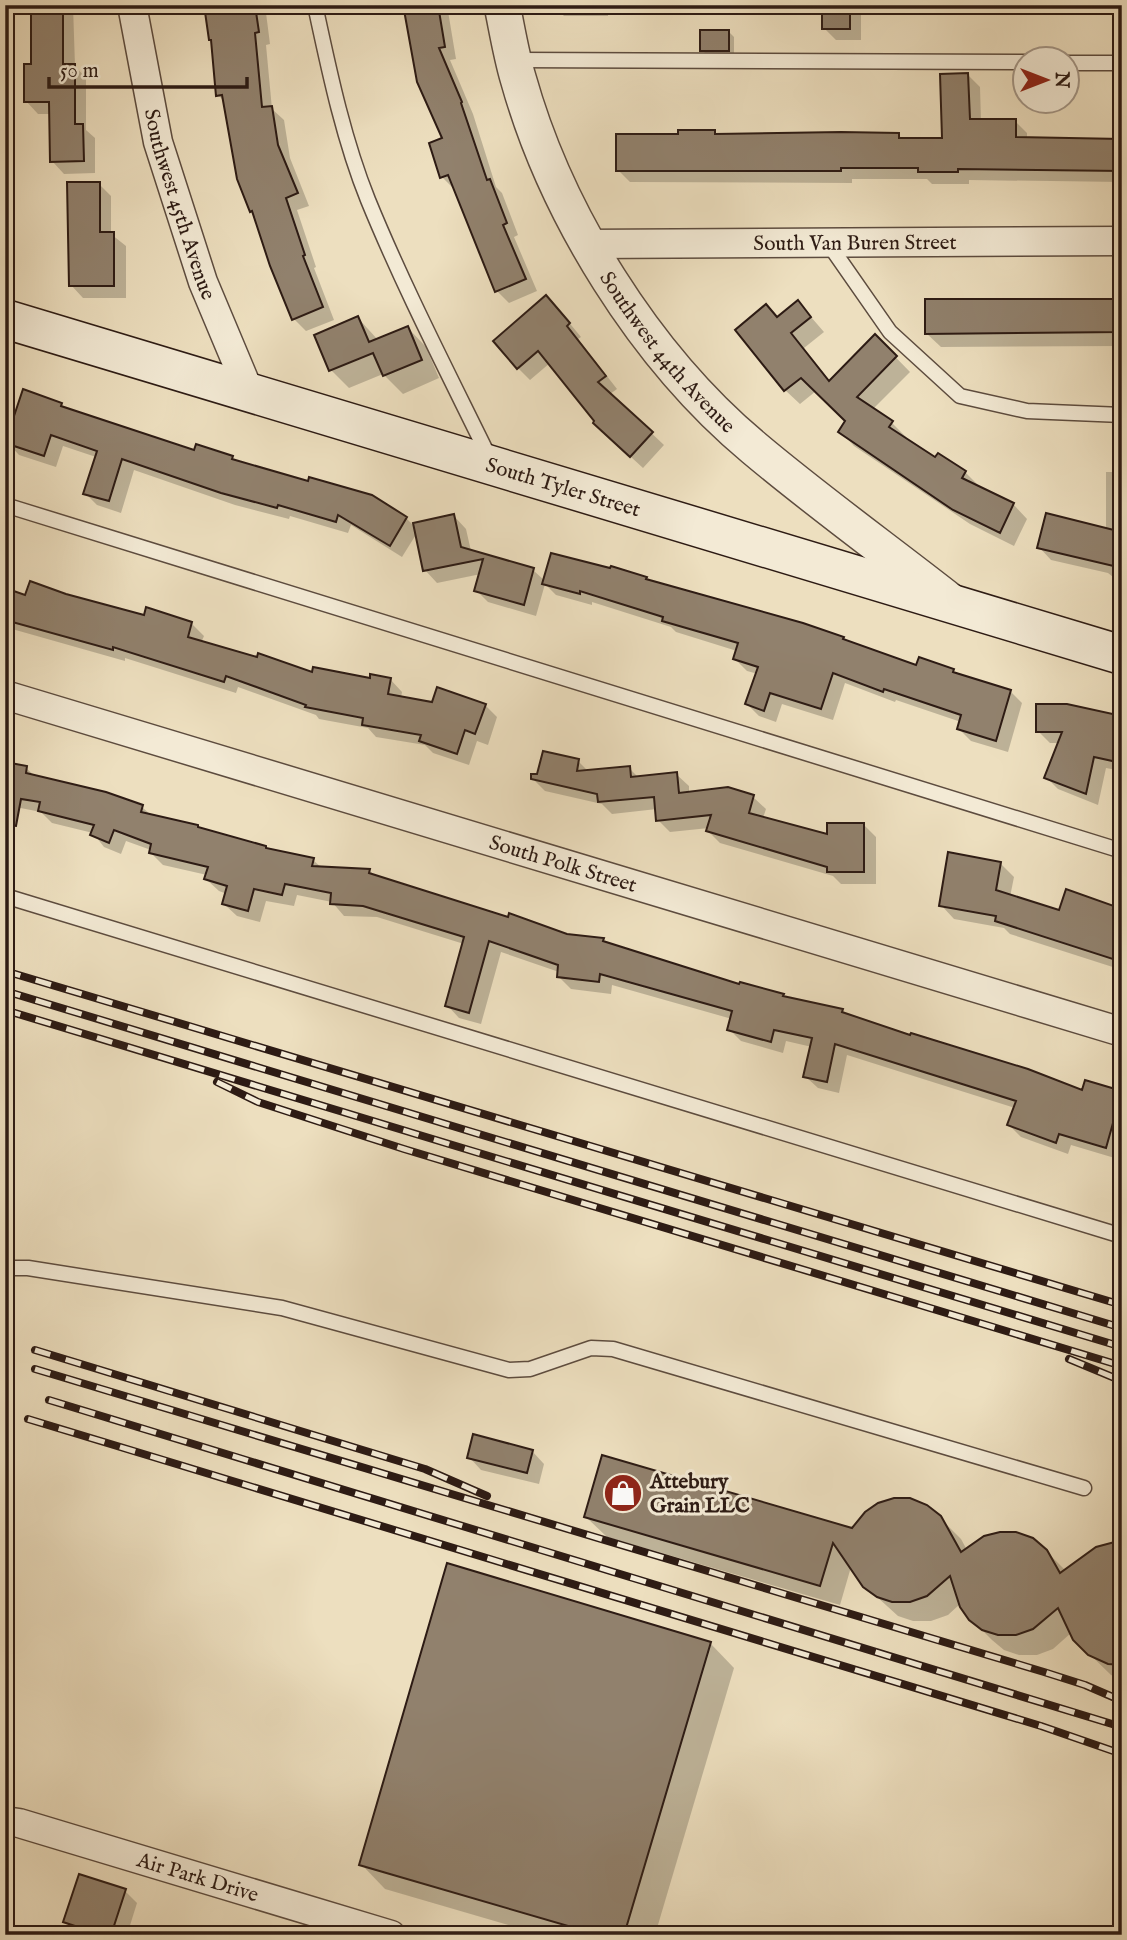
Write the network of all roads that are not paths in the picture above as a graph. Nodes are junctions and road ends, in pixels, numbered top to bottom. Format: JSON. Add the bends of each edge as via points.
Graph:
{"nodes":[{"id":1,"x":132,"y":5,"type":"edge"},
{"id":2,"x":315,"y":5,"type":"edge"},
{"id":3,"x":502,"y":5,"type":"edge"},
{"id":4,"x":514,"y":60,"type":"junction"},
{"id":5,"x":1012,"y":62,"type":"edge"},
{"id":6,"x":1082,"y":63,"type":"edge"},
{"id":7,"x":1122,"y":63,"type":"edge"},
{"id":8,"x":1122,"y":241,"type":"edge"},
{"id":9,"x":828,"y":243,"type":"junction"},
{"id":10,"x":587,"y":244,"type":"junction"},
{"id":11,"x":5,"y":319,"type":"edge"},
{"id":12,"x":250,"y":394,"type":"junction"},
{"id":13,"x":1122,"y":415,"type":"edge"},
{"id":14,"x":495,"y":468,"type":"junction"},
{"id":15,"x":5,"y":505,"type":"edge"},
{"id":16,"x":958,"y":607,"type":"junction"},
{"id":17,"x":1122,"y":655,"type":"edge"},
{"id":18,"x":5,"y":695,"type":"edge"},
{"id":19,"x":1122,"y":851,"type":"edge"},
{"id":20,"x":5,"y":896,"type":"edge"},
{"id":21,"x":1122,"y":1032,"type":"edge"},
{"id":22,"x":1122,"y":1236,"type":"edge"},
{"id":23,"x":5,"y":1268,"type":"edge"},
{"id":24,"x":1084,"y":1488,"type":"dead end"},
{"id":25,"x":5,"y":1821,"type":"edge"},
{"id":26,"x":391,"y":1935,"type":"edge"}],
"edges":[{"from":1,"to":12,"type":"street","name":"Southwest 45th Avenue","via":[[158,142],[203,282]]},
{"from":2,"to":14,"type":"lane","via":[[336,101],[367,198]]},
{"from":3,"to":4,"type":"street","name":"Southwest 44th Avenue"},
{"from":4,"to":5,"type":"lane"},
{"from":4,"to":10,"type":"street","name":"Southwest 44th Avenue","via":[[543,149]]},
{"from":6,"to":7,"type":"lane"},
{"from":8,"to":9,"type":"street","name":"South Van Buren Street"},
{"from":9,"to":10,"type":"street","name":"South Van Buren Street"},
{"from":9,"to":13,"type":"lane","via":[[890,332],[960,396],[1027,411]]},
{"from":10,"to":16,"type":"street","name":"Southwest 44th Avenue","via":[[647,335],[752,447]]},
{"from":11,"to":12,"type":"main road","name":"South Tyler Street"},
{"from":12,"to":14,"type":"main road","name":"South Tyler Street"},
{"from":14,"to":16,"type":"main road","name":"South Tyler Street"},
{"from":15,"to":19,"type":"lane"},
{"from":16,"to":17,"type":"main road","name":"South Tyler Street"},
{"from":18,"to":21,"type":"street","name":"South Polk Street"},
{"from":20,"to":22,"type":"lane"},
{"from":23,"to":24,"type":"lane","via":[[282,1308],[509,1370],[530,1369],[591,1348],[612,1349]]},
{"from":25,"to":26,"type":"street","name":"Air Park Drive"}]}
